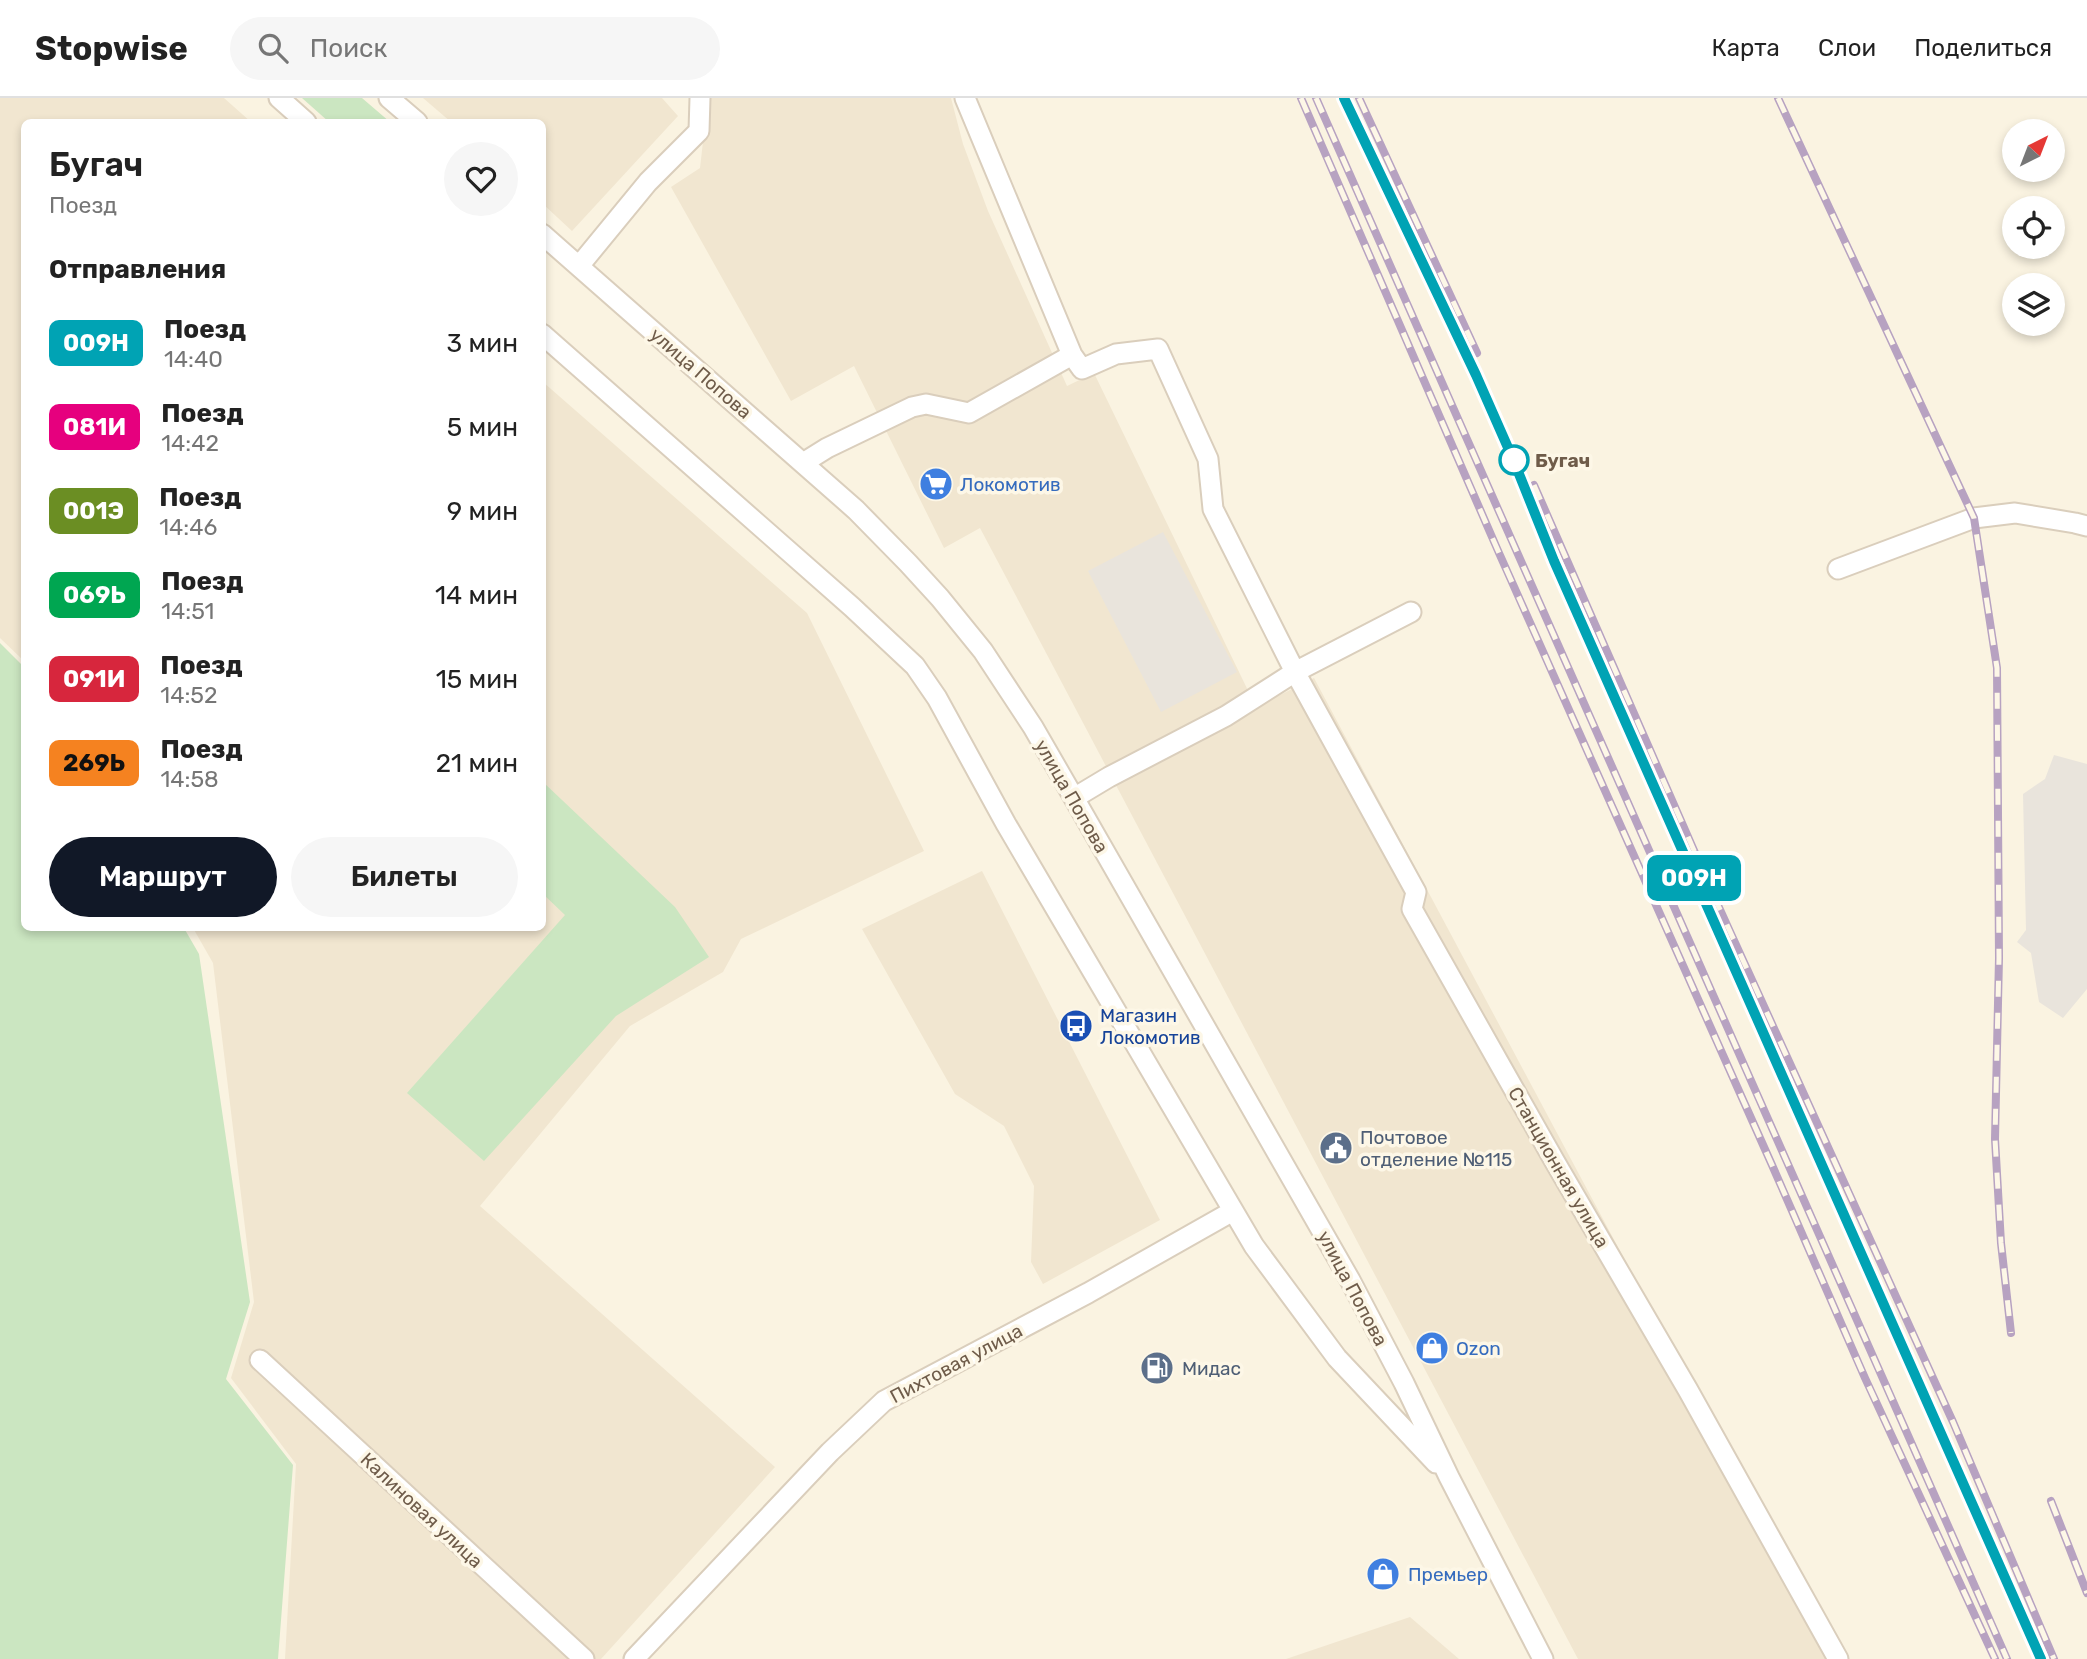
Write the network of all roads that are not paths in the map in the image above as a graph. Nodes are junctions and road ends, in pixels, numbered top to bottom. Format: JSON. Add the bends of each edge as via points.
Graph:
{"nodes":[{"id":1,"x":279,"y":98,"type":"edge"},
{"id":2,"x":389,"y":98,"type":"edge"},
{"id":3,"x":700,"y":98,"type":"edge"},
{"id":4,"x":965,"y":98,"type":"edge"},
{"id":5,"x":303,"y":119,"type":"edge"},
{"id":6,"x":413,"y":119,"type":"edge"},
{"id":7,"x":546,"y":237,"type":"edge"},
{"id":8,"x":579,"y":266,"type":"junction"},
{"id":9,"x":546,"y":338,"type":"edge"},
{"id":10,"x":1072,"y":355,"type":"junction"},
{"id":11,"x":803,"y":463,"type":"junction"},
{"id":12,"x":2087,"y":526,"type":"edge"},
{"id":13,"x":1838,"y":569,"type":"dead end"},
{"id":14,"x":1410,"y":612,"type":"dead end"},
{"id":15,"x":1295,"y":672,"type":"junction"},
{"id":16,"x":1074,"y":798,"type":"junction"},
{"id":17,"x":1233,"y":1211,"type":"junction"},
{"id":18,"x":260,"y":1360,"type":"dead end"},
{"id":19,"x":1449,"y":1477,"type":"junction"},
{"id":20,"x":584,"y":1659,"type":"edge"},
{"id":21,"x":634,"y":1659,"type":"edge"},
{"id":22,"x":1543,"y":1659,"type":"edge"},
{"id":23,"x":1838,"y":1659,"type":"edge"}],
"edges":[{"from":1,"to":5,"type":"street"},
{"from":2,"to":6,"type":"street"},
{"from":3,"to":8,"type":"street","via":[[699,131],[648,182]]},
{"from":4,"to":10,"type":"street"},
{"from":7,"to":8,"type":"street","name":"улица Попова"},
{"from":8,"to":11,"type":"street","name":"улица Попова"},
{"from":9,"to":17,"type":"street","name":"улица Попова","via":[[915,667]]},
{"from":10,"to":11,"type":"street","via":[[969,412],[926,404],[912,407]]},
{"from":10,"to":15,"type":"street","name":"Станционная улица","via":[[1082,369],[1116,354],[1158,349],[1208,459],[1213,509]]},
{"from":11,"to":16,"type":"street","name":"улица Попова","via":[[865,519],[949,608],[1010,691]]},
{"from":12,"to":13,"type":"street","via":[[2015,513],[1974,518]]},
{"from":14,"to":15,"type":"street"},
{"from":15,"to":16,"type":"street","via":[[1226,716]]},
{"from":15,"to":23,"type":"street","name":"Станционная улица","via":[[1416,892],[1412,909]]},
{"from":16,"to":19,"type":"street","name":"улица Попова","via":[[1350,1280]]},
{"from":17,"to":19,"type":"street","name":"улица Попова","via":[[1337,1358]]},
{"from":17,"to":21,"type":"street","name":"Пихтовая улица","via":[[884,1401]]},
{"from":18,"to":20,"type":"street","name":"Калиновая улица"},
{"from":19,"to":22,"type":"street","name":"улица Попова"}]}
